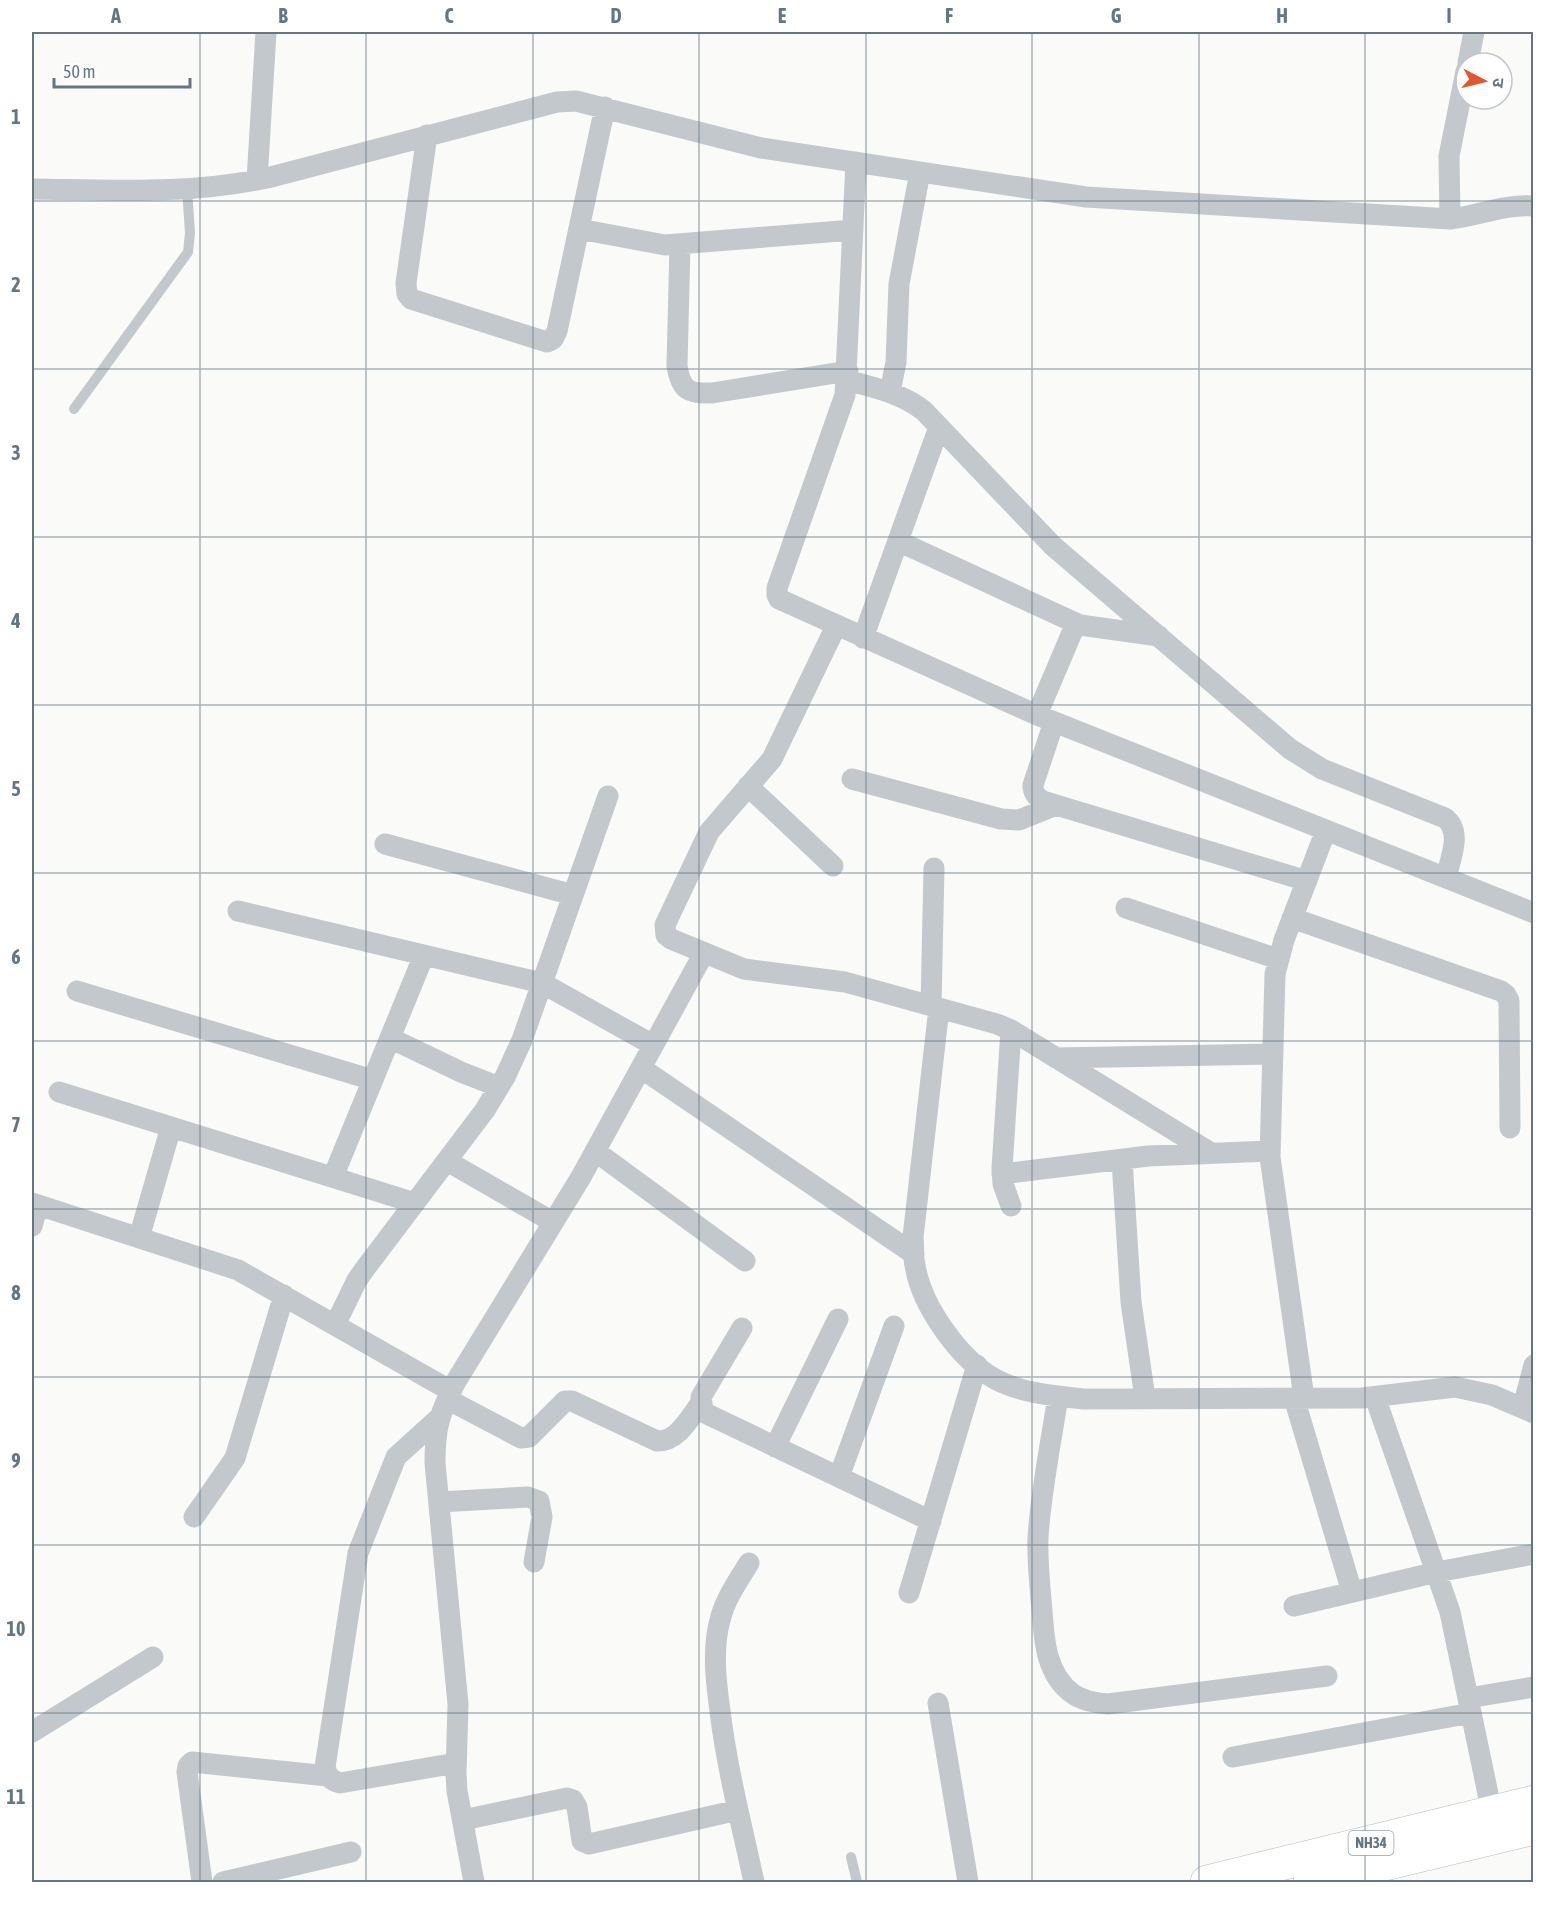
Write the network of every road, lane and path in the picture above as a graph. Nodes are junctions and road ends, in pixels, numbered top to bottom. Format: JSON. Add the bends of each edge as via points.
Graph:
{"nodes":[{"id":1,"x":266,"y":32,"type":"edge"},
{"id":2,"x":1474,"y":32,"type":"edge"},
{"id":3,"x":1470,"y":51,"type":"edge"},
{"id":4,"x":604,"y":107,"type":"junction"},
{"id":5,"x":1458,"y":111,"type":"edge"},
{"id":6,"x":427,"y":135,"type":"junction"},
{"id":7,"x":856,"y":162,"type":"junction"},
{"id":8,"x":920,"y":172,"type":"junction"},
{"id":9,"x":257,"y":180,"type":"junction"},
{"id":10,"x":32,"y":189,"type":"edge"},
{"id":11,"x":187,"y":189,"type":"junction"},
{"id":12,"x":1533,"y":206,"type":"edge"},
{"id":13,"x":1450,"y":219,"type":"junction"},
{"id":14,"x":579,"y":230,"type":"junction"},
{"id":15,"x":853,"y":230,"type":"junction"},
{"id":16,"x":680,"y":244,"type":"junction"},
{"id":17,"x":848,"y":376,"type":"junction"},
{"id":18,"x":890,"y":392,"type":"junction"},
{"id":19,"x":74,"y":409,"type":"dead end"},
{"id":20,"x":939,"y":427,"type":"junction"},
{"id":21,"x":898,"y":542,"type":"junction"},
{"id":22,"x":1076,"y":623,"type":"junction"},
{"id":23,"x":836,"y":626,"type":"junction"},
{"id":24,"x":1159,"y":636,"type":"junction"},
{"id":25,"x":863,"y":638,"type":"junction"},
{"id":26,"x":1046,"y":718,"type":"junction"},
{"id":27,"x":852,"y":779,"type":"dead end"},
{"id":28,"x":748,"y":786,"type":"junction"},
{"id":29,"x":608,"y":795,"type":"dead end"},
{"id":30,"x":1056,"y":805,"type":"junction"},
{"id":31,"x":1326,"y":830,"type":"junction"},
{"id":32,"x":385,"y":844,"type":"dead end"},
{"id":33,"x":833,"y":866,"type":"dead end"},
{"id":34,"x":934,"y":868,"type":"dead end"},
{"id":35,"x":1446,"y":878,"type":"junction"},
{"id":36,"x":1306,"y":881,"type":"junction"},
{"id":37,"x":573,"y":895,"type":"junction"},
{"id":38,"x":1126,"y":908,"type":"dead end"},
{"id":39,"x":238,"y":911,"type":"dead end"},
{"id":40,"x":1533,"y":913,"type":"edge"},
{"id":41,"x":1292,"y":918,"type":"junction"},
{"id":42,"x":704,"y":953,"type":"junction"},
{"id":43,"x":424,"y":955,"type":"junction"},
{"id":44,"x":1278,"y":959,"type":"junction"},
{"id":45,"x":542,"y":983,"type":"junction"},
{"id":46,"x":77,"y":991,"type":"dead end"},
{"id":47,"x":935,"y":1007,"type":"junction"},
{"id":48,"x":1011,"y":1030,"type":"junction"},
{"id":49,"x":390,"y":1038,"type":"junction"},
{"id":50,"x":653,"y":1045,"type":"junction"},
{"id":51,"x":1272,"y":1053,"type":"junction"},
{"id":52,"x":1056,"y":1058,"type":"junction"},
{"id":53,"x":641,"y":1068,"type":"junction"},
{"id":54,"x":373,"y":1080,"type":"junction"},
{"id":55,"x":499,"y":1087,"type":"junction"},
{"id":56,"x":59,"y":1092,"type":"dead end"},
{"id":57,"x":171,"y":1127,"type":"junction"},
{"id":58,"x":1510,"y":1128,"type":"dead end"},
{"id":59,"x":595,"y":1151,"type":"junction"},
{"id":60,"x":1270,"y":1151,"type":"junction"},
{"id":61,"x":1211,"y":1154,"type":"junction"},
{"id":62,"x":1122,"y":1160,"type":"junction"},
{"id":63,"x":447,"y":1161,"type":"junction"},
{"id":64,"x":1002,"y":1174,"type":"junction"},
{"id":65,"x":333,"y":1177,"type":"junction"},
{"id":66,"x":415,"y":1203,"type":"junction"},
{"id":67,"x":34,"y":1204,"type":"edge"},
{"id":68,"x":1011,"y":1206,"type":"dead end"},
{"id":69,"x":553,"y":1222,"type":"junction"},
{"id":70,"x":32,"y":1226,"type":"edge"},
{"id":71,"x":139,"y":1238,"type":"junction"},
{"id":72,"x":914,"y":1254,"type":"junction"},
{"id":73,"x":745,"y":1261,"type":"dead end"},
{"id":74,"x":284,"y":1295,"type":"junction"},
{"id":75,"x":838,"y":1319,"type":"dead end"},
{"id":76,"x":335,"y":1325,"type":"junction"},
{"id":77,"x":894,"y":1326,"type":"dead end"},
{"id":78,"x":742,"y":1328,"type":"dead end"},
{"id":79,"x":977,"y":1365,"type":"junction"},
{"id":80,"x":1533,"y":1365,"type":"edge"},
{"id":81,"x":1058,"y":1396,"type":"junction"},
{"id":82,"x":1375,"y":1397,"type":"junction"},
{"id":83,"x":1145,"y":1398,"type":"junction"},
{"id":84,"x":1299,"y":1398,"type":"junction"},
{"id":85,"x":446,"y":1402,"type":"junction"},
{"id":86,"x":700,"y":1404,"type":"junction"},
{"id":87,"x":1528,"y":1410,"type":"edge"},
{"id":88,"x":775,"y":1447,"type":"junction"},
{"id":89,"x":839,"y":1477,"type":"junction"},
{"id":90,"x":439,"y":1502,"type":"junction"},
{"id":91,"x":194,"y":1517,"type":"dead end"},
{"id":92,"x":930,"y":1521,"type":"junction"},
{"id":93,"x":1533,"y":1554,"type":"edge"},
{"id":94,"x":534,"y":1562,"type":"dead end"},
{"id":95,"x":749,"y":1563,"type":"dead end"},
{"id":96,"x":1437,"y":1572,"type":"junction"},
{"id":97,"x":1352,"y":1592,"type":"junction"},
{"id":98,"x":909,"y":1593,"type":"dead end"},
{"id":99,"x":1294,"y":1606,"type":"dead end"},
{"id":100,"x":153,"y":1657,"type":"dead end"},
{"id":101,"x":1327,"y":1676,"type":"dead end"},
{"id":102,"x":1533,"y":1687,"type":"edge"},
{"id":103,"x":938,"y":1703,"type":"dead end"},
{"id":104,"x":1470,"y":1706,"type":"junction"},
{"id":105,"x":32,"y":1732,"type":"edge"},
{"id":106,"x":1233,"y":1757,"type":"dead end"},
{"id":107,"x":456,"y":1763,"type":"junction"},
{"id":108,"x":327,"y":1776,"type":"junction"},
{"id":109,"x":1533,"y":1802,"type":"edge"},
{"id":110,"x":738,"y":1810,"type":"junction"},
{"id":111,"x":1492,"y":1813,"type":"junction"},
{"id":112,"x":462,"y":1820,"type":"junction"},
{"id":113,"x":1533,"y":1828,"type":"edge"},
{"id":114,"x":351,"y":1852,"type":"dead end"},
{"id":115,"x":851,"y":1857,"type":"dead end"},
{"id":116,"x":202,"y":1882,"type":"edge"},
{"id":117,"x":223,"y":1882,"type":"edge"},
{"id":118,"x":474,"y":1882,"type":"edge"},
{"id":119,"x":754,"y":1882,"type":"edge"},
{"id":120,"x":856,"y":1882,"type":"edge"},
{"id":121,"x":968,"y":1882,"type":"edge"},
{"id":122,"x":1208,"y":1882,"type":"edge"},
{"id":123,"x":1310,"y":1882,"type":"edge"}],
"edges":[{"from":1,"to":9,"type":"street"},
{"from":2,"to":3,"type":"street"},
{"from":4,"to":6,"type":"street","via":[[576,101],[557,102]]},
{"from":4,"to":7,"type":"street","via":[[761,148]]},
{"from":4,"to":14,"type":"street"},
{"from":5,"to":13,"type":"street","via":[[1449,156]]},
{"from":6,"to":9,"type":"street"},
{"from":6,"to":14,"type":"street","via":[[406,283],[411,299],[542,341],[553,339]]},
{"from":7,"to":8,"type":"street"},
{"from":7,"to":15,"type":"street"},
{"from":8,"to":13,"type":"street","via":[[1097,198]]},
{"from":8,"to":18,"type":"street","via":[[899,284]]},
{"from":9,"to":11,"type":"street"},
{"from":10,"to":11,"type":"street"},
{"from":11,"to":19,"type":"lane","via":[[188,252]]},
{"from":12,"to":13,"type":"street","via":[[1507,207]]},
{"from":14,"to":16,"type":"street","via":[[652,244]]},
{"from":15,"to":16,"type":"street"},
{"from":15,"to":17,"type":"street"},
{"from":16,"to":17,"type":"street","via":[[677,366],[686,390],[712,393]]},
{"from":17,"to":18,"type":"street"},
{"from":17,"to":23,"type":"street","via":[[842,409],[777,588],[777,595],[784,602]]},
{"from":18,"to":20,"type":"street","via":[[913,401]]},
{"from":20,"to":21,"type":"street"},
{"from":20,"to":24,"type":"street","via":[[1053,546]]},
{"from":21,"to":22,"type":"street"},
{"from":21,"to":25,"type":"street"},
{"from":22,"to":24,"type":"street"},
{"from":22,"to":26,"type":"street"},
{"from":23,"to":25,"type":"street"},
{"from":23,"to":28,"type":"street","via":[[772,759]]},
{"from":24,"to":35,"type":"street","via":[[1304,759],[1452,824],[1455,840]]},
{"from":25,"to":26,"type":"street"},
{"from":26,"to":30,"type":"street","via":[[1033,784],[1036,797]]},
{"from":26,"to":31,"type":"street"},
{"from":27,"to":30,"type":"street","via":[[1001,819],[1019,820]]},
{"from":28,"to":33,"type":"street"},
{"from":28,"to":42,"type":"street","via":[[709,832],[664,925],[671,939]]},
{"from":29,"to":37,"type":"street"},
{"from":30,"to":36,"type":"street"},
{"from":31,"to":35,"type":"street"},
{"from":31,"to":36,"type":"street"},
{"from":32,"to":37,"type":"street"},
{"from":34,"to":47,"type":"street"},
{"from":35,"to":40,"type":"street"},
{"from":36,"to":41,"type":"street"},
{"from":37,"to":45,"type":"street"},
{"from":38,"to":44,"type":"street"},
{"from":39,"to":43,"type":"street"},
{"from":41,"to":44,"type":"street"},
{"from":41,"to":58,"type":"street","via":[[1506,995]]},
{"from":42,"to":47,"type":"street","via":[[744,969],[845,982]]},
{"from":42,"to":50,"type":"street"},
{"from":43,"to":45,"type":"street"},
{"from":43,"to":49,"type":"street"},
{"from":44,"to":51,"type":"street"},
{"from":45,"to":50,"type":"street"},
{"from":45,"to":55,"type":"street","via":[[522,1040]]},
{"from":46,"to":54,"type":"street"},
{"from":47,"to":48,"type":"street"},
{"from":47,"to":72,"type":"street"},
{"from":48,"to":52,"type":"street"},
{"from":48,"to":64,"type":"street"},
{"from":49,"to":54,"type":"street"},
{"from":49,"to":55,"type":"street"},
{"from":50,"to":53,"type":"street"},
{"from":51,"to":52,"type":"street"},
{"from":51,"to":60,"type":"street"},
{"from":52,"to":61,"type":"street"},
{"from":53,"to":59,"type":"street"},
{"from":53,"to":72,"type":"street"},
{"from":54,"to":65,"type":"street"},
{"from":55,"to":63,"type":"street"},
{"from":56,"to":57,"type":"street"},
{"from":57,"to":65,"type":"street"},
{"from":57,"to":71,"type":"street"},
{"from":59,"to":69,"type":"street"},
{"from":59,"to":73,"type":"street"},
{"from":60,"to":61,"type":"street"},
{"from":60,"to":84,"type":"street"},
{"from":61,"to":62,"type":"street"},
{"from":62,"to":64,"type":"street"},
{"from":62,"to":83,"type":"street","via":[[1131,1302]]},
{"from":63,"to":66,"type":"street"},
{"from":63,"to":69,"type":"street"},
{"from":64,"to":68,"type":"street"},
{"from":65,"to":66,"type":"street"},
{"from":66,"to":76,"type":"street","via":[[357,1280]]},
{"from":67,"to":70,"type":"street"},
{"from":67,"to":71,"type":"street"},
{"from":69,"to":85,"type":"street"},
{"from":71,"to":74,"type":"street","via":[[238,1270]]},
{"from":72,"to":79,"type":"street","via":[[926,1298],[941,1326]]},
{"from":74,"to":76,"type":"street"},
{"from":74,"to":91,"type":"street","via":[[235,1458]]},
{"from":75,"to":88,"type":"street"},
{"from":76,"to":85,"type":"street"},
{"from":77,"to":89,"type":"street"},
{"from":78,"to":86,"type":"street"},
{"from":79,"to":81,"type":"street","via":[[994,1378],[1020,1388]]},
{"from":79,"to":92,"type":"street"},
{"from":80,"to":87,"type":"street"},
{"from":81,"to":83,"type":"street"},
{"from":81,"to":101,"type":"street","via":[[1038,1559],[1049,1662],[1072,1694],[1108,1704]]},
{"from":82,"to":84,"type":"street"},
{"from":82,"to":87,"type":"street","via":[[1455,1387]]},
{"from":82,"to":96,"type":"street"},
{"from":83,"to":84,"type":"street"},
{"from":84,"to":97,"type":"street"},
{"from":85,"to":86,"type":"street","via":[[521,1438],[529,1437],[565,1401],[572,1401],[657,1441],[675,1436]]},
{"from":85,"to":90,"type":"street","via":[[435,1434]]},
{"from":85,"to":108,"type":"street","via":[[396,1457],[358,1553],[325,1767]]},
{"from":86,"to":88,"type":"street","via":[[708,1414]]},
{"from":88,"to":89,"type":"street"},
{"from":89,"to":92,"type":"street"},
{"from":90,"to":94,"type":"street","via":[[528,1497],[539,1501],[542,1517]]},
{"from":90,"to":107,"type":"street","via":[[458,1704]]},
{"from":92,"to":98,"type":"street"},
{"from":93,"to":96,"type":"street"},
{"from":95,"to":110,"type":"street","via":[[720,1618],[716,1643],[724,1742]]},
{"from":96,"to":97,"type":"street"},
{"from":96,"to":104,"type":"street"},
{"from":97,"to":99,"type":"street"},
{"from":100,"to":105,"type":"street"},
{"from":102,"to":104,"type":"street"},
{"from":103,"to":121,"type":"street"},
{"from":104,"to":106,"type":"street"},
{"from":104,"to":111,"type":"street"},
{"from":107,"to":108,"type":"street","via":[[340,1783]]},
{"from":107,"to":112,"type":"street"},
{"from":108,"to":116,"type":"street","via":[[192,1762],[187,1773]]},
{"from":109,"to":111,"type":"highway","number":"NH34"},
{"from":110,"to":112,"type":"street","via":[[589,1844],[582,1841],[577,1807],[567,1798]]},
{"from":110,"to":119,"type":"street"},
{"from":111,"to":122,"type":"highway","number":"NH34"},
{"from":112,"to":118,"type":"street"},
{"from":113,"to":123,"type":"highway","number":"NH34"},
{"from":114,"to":117,"type":"street"},
{"from":115,"to":120,"type":"lane"}]}
